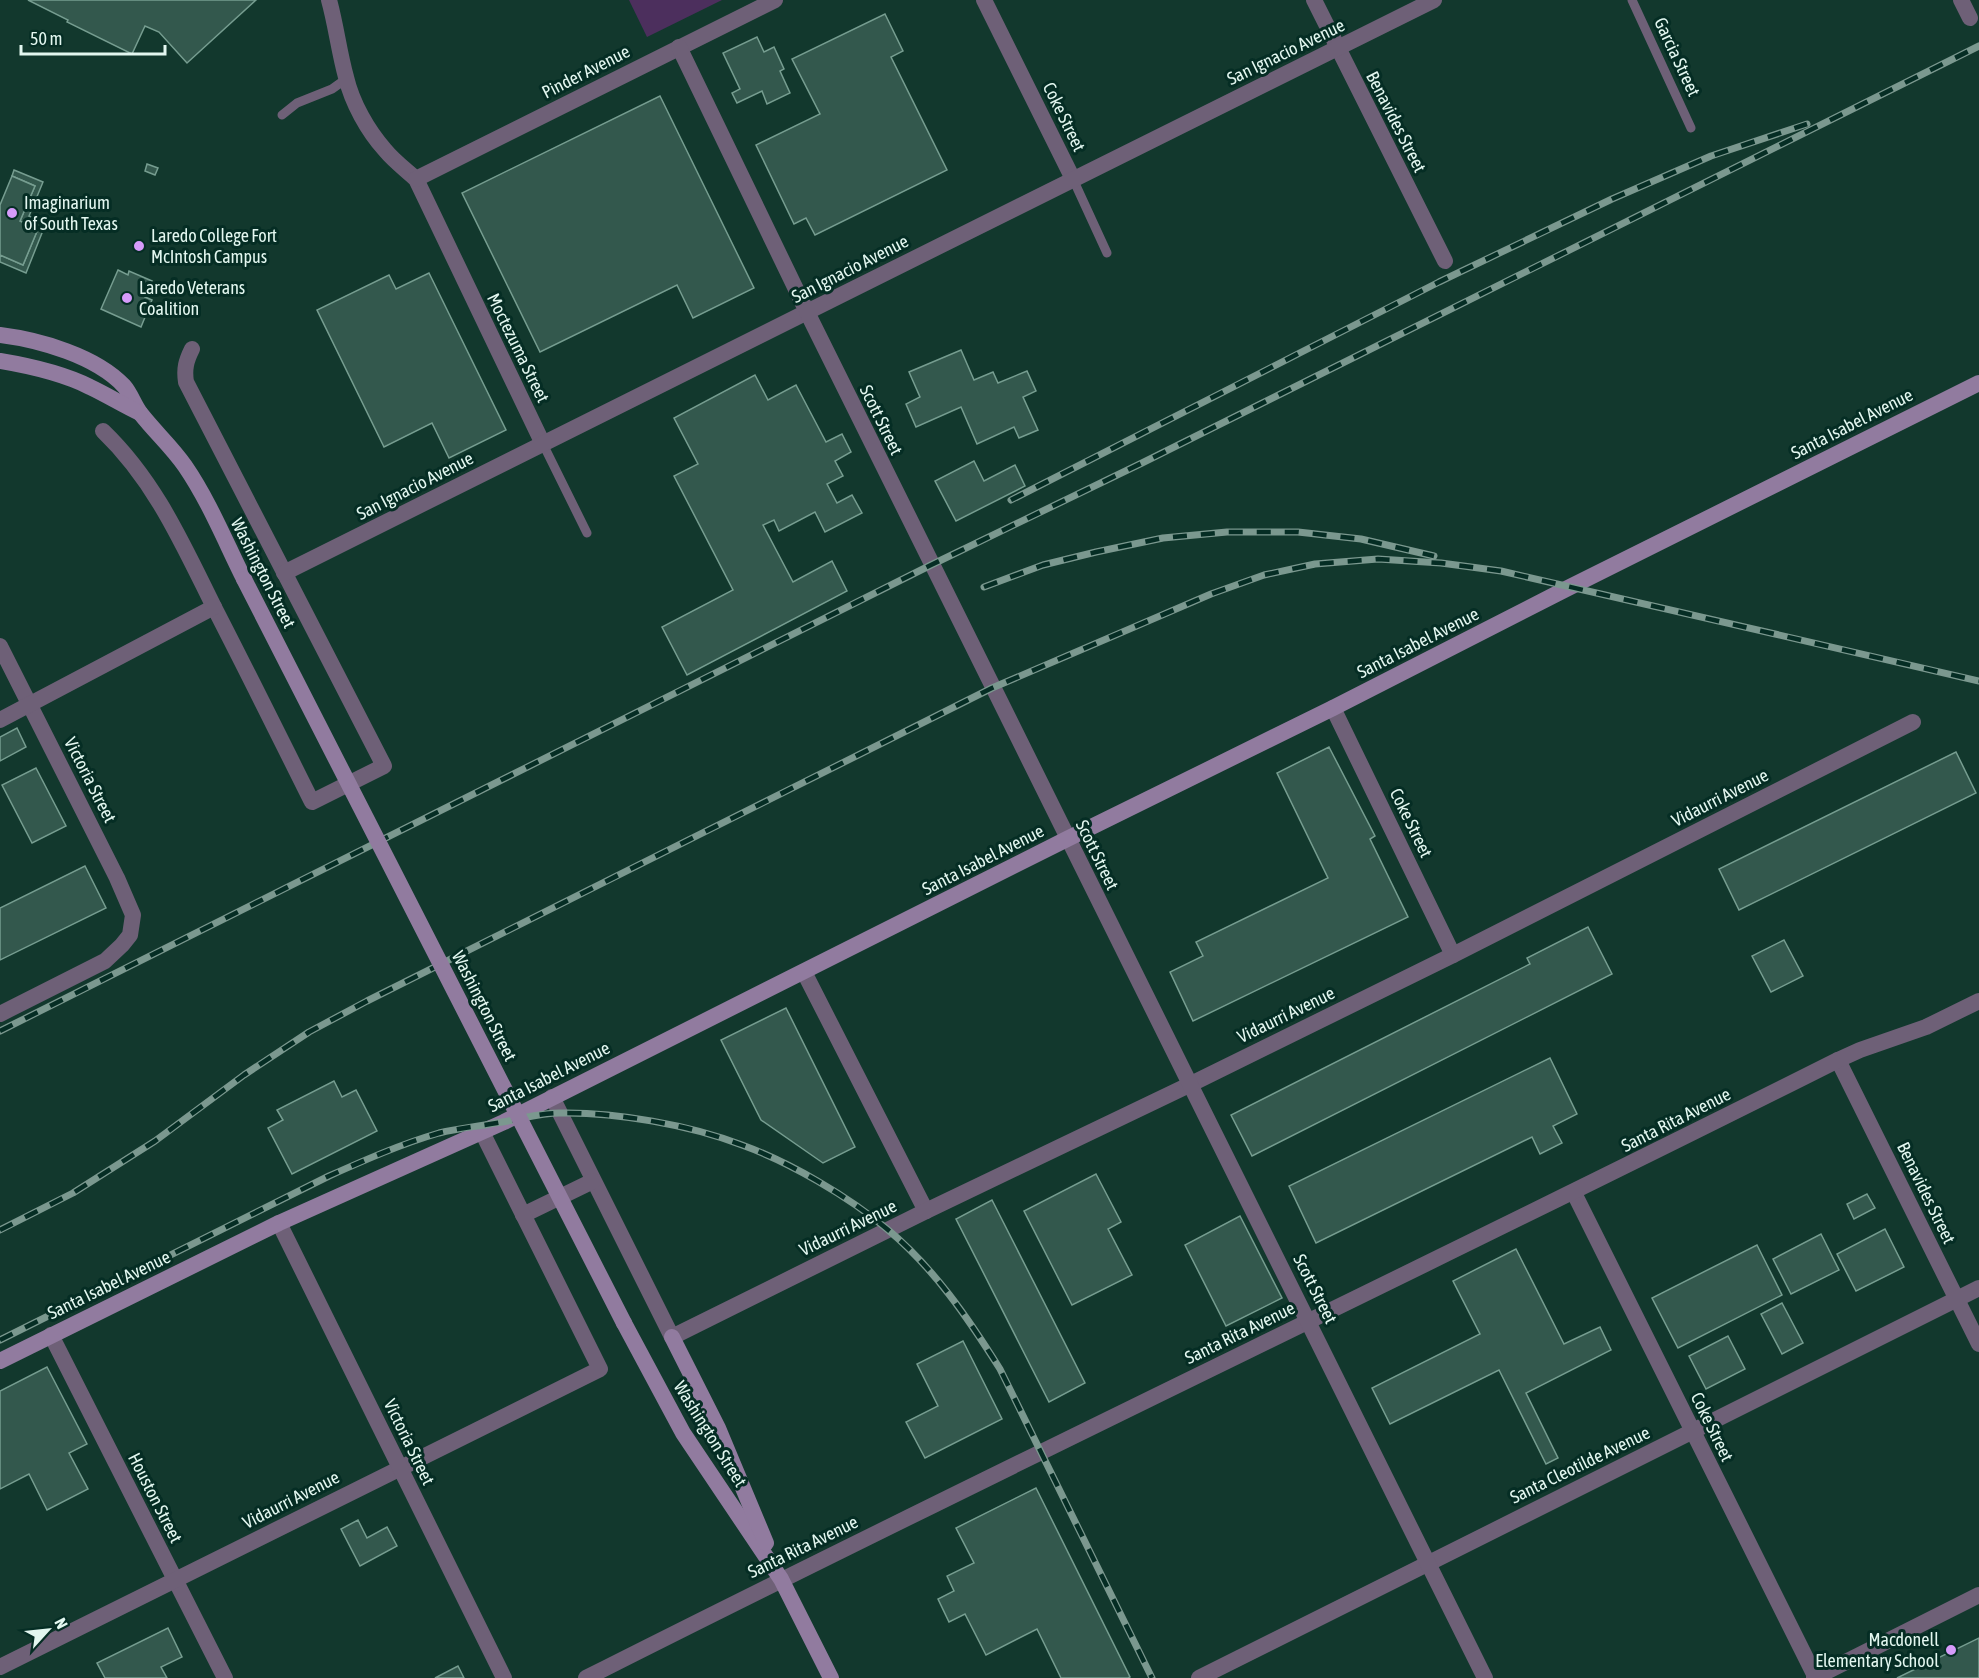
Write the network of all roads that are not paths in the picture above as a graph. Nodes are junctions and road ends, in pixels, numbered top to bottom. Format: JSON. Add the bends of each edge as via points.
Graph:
{"nodes":[{"id":1,"x":329,"y":0,"type":"edge"},
{"id":2,"x":775,"y":0,"type":"edge"},
{"id":3,"x":984,"y":0,"type":"edge"},
{"id":4,"x":1314,"y":0,"type":"edge"},
{"id":5,"x":1434,"y":0,"type":"edge"},
{"id":6,"x":1632,"y":0,"type":"edge"},
{"id":7,"x":1961,"y":0,"type":"edge"},
{"id":8,"x":1970,"y":18,"type":"dead end"},
{"id":9,"x":680,"y":47,"type":"junction"},
{"id":10,"x":1338,"y":49,"type":"junction"},
{"id":11,"x":346,"y":79,"type":"junction"},
{"id":12,"x":282,"y":115,"type":"dead end"},
{"id":13,"x":1691,"y":128,"type":"dead end"},
{"id":14,"x":416,"y":179,"type":"junction"},
{"id":15,"x":1073,"y":179,"type":"junction"},
{"id":16,"x":1107,"y":253,"type":"dead end"},
{"id":17,"x":1445,"y":261,"type":"dead end"},
{"id":18,"x":807,"y":312,"type":"junction"},
{"id":19,"x":0,"y":335,"type":"edge"},
{"id":20,"x":192,"y":349,"type":"dead end"},
{"id":21,"x":0,"y":361,"type":"edge"},
{"id":22,"x":1979,"y":383,"type":"edge"},
{"id":23,"x":140,"y":413,"type":"junction"},
{"id":24,"x":103,"y":432,"type":"dead end"},
{"id":25,"x":543,"y":444,"type":"junction"},
{"id":26,"x":586,"y":533,"type":"dead end"},
{"id":27,"x":284,"y":573,"type":"junction"},
{"id":28,"x":214,"y":607,"type":"junction"},
{"id":29,"x":0,"y":646,"type":"edge"},
{"id":30,"x":30,"y":705,"type":"junction"},
{"id":31,"x":1333,"y":708,"type":"junction"},
{"id":32,"x":0,"y":720,"type":"edge"},
{"id":33,"x":1913,"y":722,"type":"dead end"},
{"id":34,"x":1067,"y":839,"type":"junction"},
{"id":35,"x":1453,"y":954,"type":"junction"},
{"id":36,"x":804,"y":972,"type":"junction"},
{"id":37,"x":1979,"y":1001,"type":"edge"},
{"id":38,"x":0,"y":1014,"type":"edge"},
{"id":39,"x":1838,"y":1060,"type":"junction"},
{"id":40,"x":1189,"y":1085,"type":"junction"},
{"id":41,"x":552,"y":1097,"type":"junction"},
{"id":42,"x":482,"y":1132,"type":"junction"},
{"id":43,"x":593,"y":1181,"type":"junction"},
{"id":44,"x":1574,"y":1193,"type":"junction"},
{"id":45,"x":926,"y":1211,"type":"junction"},
{"id":46,"x":523,"y":1215,"type":"junction"},
{"id":47,"x":279,"y":1223,"type":"junction"},
{"id":48,"x":1979,"y":1288,"type":"edge"},
{"id":49,"x":1957,"y":1299,"type":"junction"},
{"id":50,"x":1310,"y":1321,"type":"junction"},
{"id":51,"x":51,"y":1335,"type":"junction"},
{"id":52,"x":672,"y":1337,"type":"junction"},
{"id":53,"x":1979,"y":1344,"type":"edge"},
{"id":54,"x":0,"y":1362,"type":"edge"},
{"id":55,"x":1692,"y":1431,"type":"junction"},
{"id":56,"x":400,"y":1467,"type":"junction"},
{"id":57,"x":1428,"y":1562,"type":"junction"},
{"id":58,"x":781,"y":1579,"type":"junction"},
{"id":59,"x":176,"y":1581,"type":"junction"},
{"id":60,"x":1979,"y":1595,"type":"edge"},
{"id":61,"x":0,"y":1667,"type":"edge"},
{"id":62,"x":225,"y":1678,"type":"edge"},
{"id":63,"x":504,"y":1678,"type":"edge"},
{"id":64,"x":586,"y":1678,"type":"edge"},
{"id":65,"x":831,"y":1678,"type":"edge"},
{"id":66,"x":1199,"y":1678,"type":"edge"},
{"id":67,"x":1485,"y":1678,"type":"edge"},
{"id":68,"x":1815,"y":1678,"type":"edge"}],
"edges":[{"from":1,"to":11,"type":"street"},
{"from":2,"to":9,"type":"street","name":"Pinder Avenue"},
{"from":3,"to":15,"type":"street","name":"Coke Street"},
{"from":4,"to":10,"type":"street","name":"Benavides Street"},
{"from":5,"to":10,"type":"street","name":"San Ignacio Avenue"},
{"from":6,"to":13,"type":"lane","name":"Garcia Street"},
{"from":7,"to":8,"type":"street"},
{"from":9,"to":14,"type":"street","name":"Pinder Avenue"},
{"from":9,"to":18,"type":"street","name":"Scott Street"},
{"from":10,"to":15,"type":"street","name":"San Ignacio Avenue"},
{"from":10,"to":17,"type":"street","name":"Benavides Street"},
{"from":11,"to":12,"type":"lane","via":[[297,103]]},
{"from":11,"to":14,"type":"street","via":[[374,135]]},
{"from":14,"to":25,"type":"street","name":"Moctezuma Street"},
{"from":15,"to":16,"type":"lane","name":"Coke Street"},
{"from":15,"to":18,"type":"street","name":"San Ignacio Avenue"},
{"from":18,"to":25,"type":"street","name":"San Ignacio Avenue"},
{"from":18,"to":34,"type":"street","name":"Scott Street"},
{"from":19,"to":23,"type":"main road","via":[[23,338],[85,359],[125,387]]},
{"from":20,"to":27,"type":"street","via":[[185,366],[186,382]]},
{"from":21,"to":23,"type":"main road","via":[[90,387]]},
{"from":22,"to":31,"type":"main road","name":"Santa Isabel Avenue"},
{"from":23,"to":58,"type":"main road","name":"Washington Street","bridge":true,"via":[[185,466],[214,519],[682,1433]]},
{"from":24,"to":28,"type":"street","via":[[141,472]]},
{"from":25,"to":26,"type":"lane","name":"Moctezuma Street"},
{"from":25,"to":27,"type":"street","name":"San Ignacio Avenue"},
{"from":27,"to":28,"type":"street","via":[[384,766],[312,802]]},
{"from":28,"to":30,"type":"street"},
{"from":29,"to":30,"type":"street","name":"Victoria Street"},
{"from":30,"to":32,"type":"street"},
{"from":30,"to":38,"type":"street","name":"Victoria Street","via":[[133,915],[130,934],[105,961]]},
{"from":31,"to":34,"type":"main road","name":"Santa Isabel Avenue"},
{"from":31,"to":35,"type":"street","name":"Coke Street"},
{"from":33,"to":35,"type":"street","name":"Vidaurri Avenue"},
{"from":34,"to":36,"type":"main road","name":"Santa Isabel Avenue"},
{"from":34,"to":40,"type":"street","name":"Scott Street"},
{"from":35,"to":40,"type":"street","name":"Vidaurri Avenue"},
{"from":36,"to":41,"type":"main road","name":"Santa Isabel Avenue"},
{"from":36,"to":45,"type":"street"},
{"from":37,"to":39,"type":"street","name":"Santa Rita Avenue","via":[[1926,1027]]},
{"from":39,"to":44,"type":"street","name":"Santa Rita Avenue"},
{"from":39,"to":49,"type":"street","name":"Benavides Street"},
{"from":40,"to":45,"type":"street","name":"Vidaurri Avenue"},
{"from":40,"to":50,"type":"street","name":"Scott Street"},
{"from":41,"to":42,"type":"main road","name":"Santa Isabel Avenue"},
{"from":41,"to":43,"type":"street"},
{"from":42,"to":46,"type":"street"},
{"from":42,"to":47,"type":"main road","name":"Santa Isabel Avenue"},
{"from":43,"to":46,"type":"street"},
{"from":43,"to":52,"type":"street"},
{"from":44,"to":50,"type":"street","name":"Santa Rita Avenue"},
{"from":44,"to":55,"type":"street","name":"Coke Street"},
{"from":45,"to":52,"type":"street","name":"Vidaurri Avenue"},
{"from":46,"to":56,"type":"street","name":"Vidaurri Avenue","via":[[600,1369]]},
{"from":47,"to":51,"type":"main road","name":"Santa Isabel Avenue"},
{"from":47,"to":56,"type":"street","name":"Victoria Street"},
{"from":48,"to":49,"type":"street","name":"Santa Cleotilde Avenue"},
{"from":49,"to":53,"type":"street","name":"Benavides Street"},
{"from":49,"to":55,"type":"street","name":"Santa Cleotilde Avenue"},
{"from":50,"to":57,"type":"street","name":"Scott Street"},
{"from":50,"to":58,"type":"street","name":"Santa Rita Avenue"},
{"from":51,"to":54,"type":"main road","name":"Santa Isabel Avenue"},
{"from":51,"to":59,"type":"street","name":"Houston Street"},
{"from":52,"to":58,"type":"main road","via":[[718,1428]]},
{"from":55,"to":57,"type":"street","name":"Santa Cleotilde Avenue"},
{"from":55,"to":68,"type":"street","name":"Coke Street"},
{"from":56,"to":59,"type":"street","name":"Vidaurri Avenue"},
{"from":56,"to":63,"type":"street","name":"Victoria Street"},
{"from":57,"to":66,"type":"street","name":"Santa Cleotilde Avenue"},
{"from":57,"to":67,"type":"street","name":"Scott Street"},
{"from":58,"to":64,"type":"street","name":"Santa Rita Avenue"},
{"from":58,"to":65,"type":"main road","name":"Washington Street"},
{"from":59,"to":61,"type":"street","name":"Vidaurri Avenue"},
{"from":59,"to":62,"type":"street","name":"Houston Street"},
{"from":60,"to":68,"type":"street"}]}
